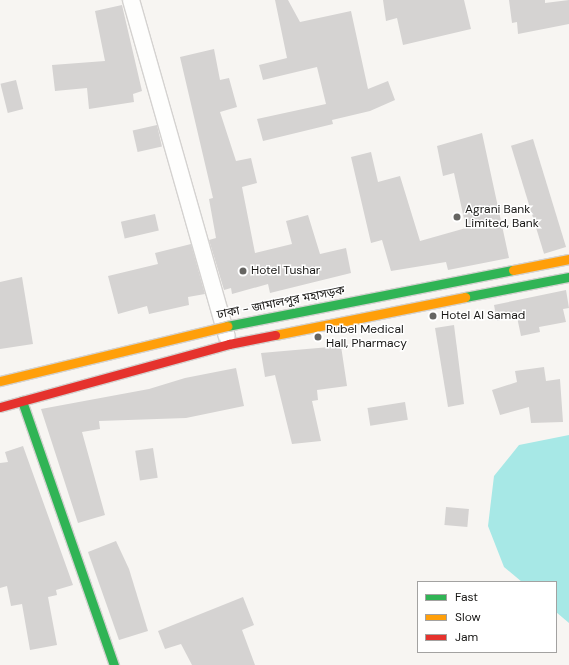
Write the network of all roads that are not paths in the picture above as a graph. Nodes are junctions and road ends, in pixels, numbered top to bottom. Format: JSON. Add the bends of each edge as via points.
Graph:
{"nodes":[{"id":1,"x":131,"y":0,"type":"edge"},
{"id":2,"x":569,"y":259,"type":"edge"},
{"id":3,"x":569,"y":276,"type":"edge"},
{"id":4,"x":229,"y":344,"type":"junction"},
{"id":5,"x":0,"y":381,"type":"edge"},
{"id":6,"x":22,"y":401,"type":"junction"},
{"id":7,"x":0,"y":407,"type":"edge"},
{"id":8,"x":114,"y":665,"type":"edge"}],
"edges":[{"from":1,"to":4,"type":"street"},
{"from":2,"to":5,"type":"main road","name":"ঢাকা - জামালপুর মহাসড়ক","bridge":true,"via":[[235,324]]},
{"from":3,"to":4,"type":"main road"},
{"from":4,"to":6,"type":"main road"},
{"from":6,"to":7,"type":"main road"},
{"from":6,"to":8,"type":"main road"}]}
